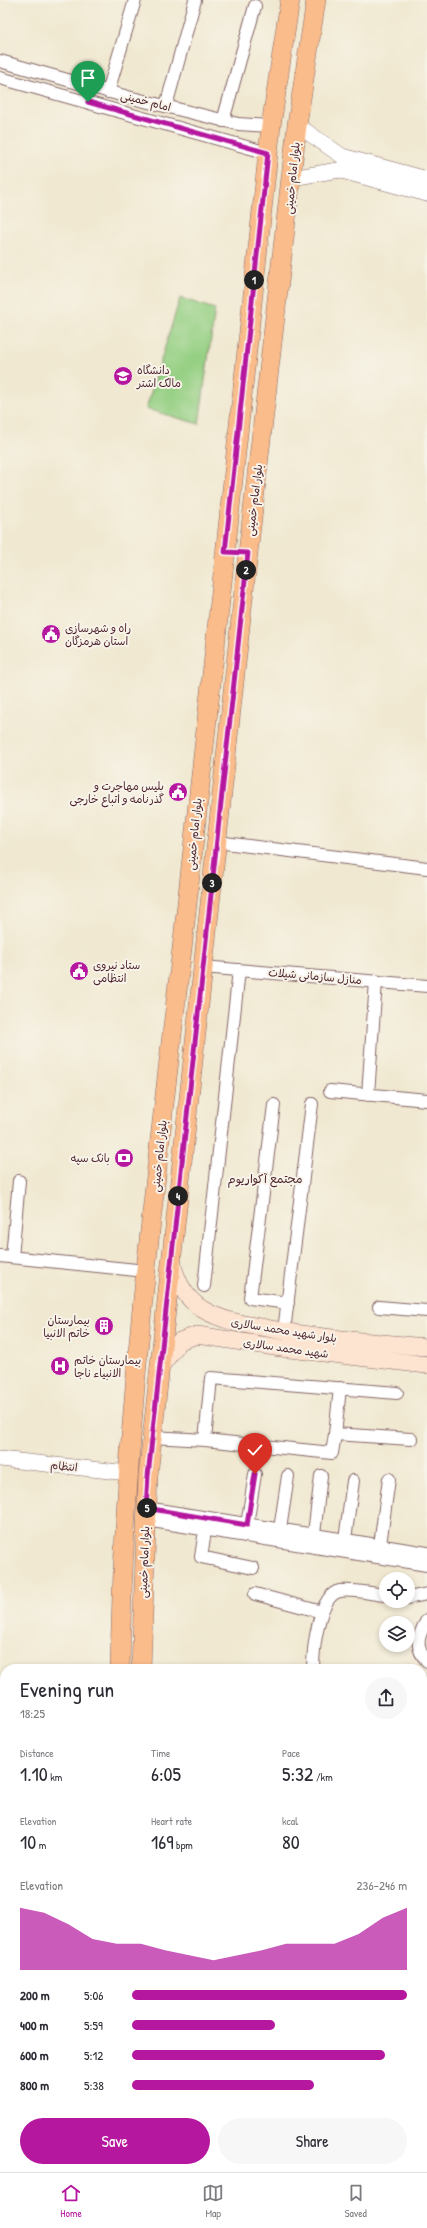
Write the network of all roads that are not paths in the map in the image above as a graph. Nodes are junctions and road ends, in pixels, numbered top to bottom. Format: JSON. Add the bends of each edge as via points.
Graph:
{"nodes":[{"id":1,"x":135,"y":0,"type":"edge"},
{"id":2,"x":195,"y":0,"type":"edge"},
{"id":3,"x":290,"y":0,"type":"edge"},
{"id":4,"x":316,"y":0,"type":"edge"},
{"id":5,"x":255,"y":6,"type":"dead end"},
{"id":6,"x":0,"y":61,"type":"edge"},
{"id":7,"x":0,"y":78,"type":"edge"},
{"id":8,"x":60,"y":78,"type":"junction"},
{"id":9,"x":108,"y":92,"type":"junction"},
{"id":10,"x":56,"y":93,"type":"junction"},
{"id":11,"x":124,"y":96,"type":"junction"},
{"id":12,"x":166,"y":106,"type":"junction"},
{"id":13,"x":120,"y":111,"type":"junction"},
{"id":14,"x":207,"y":116,"type":"junction"},
{"id":15,"x":223,"y":121,"type":"junction"},
{"id":16,"x":271,"y":126,"type":"junction"},
{"id":17,"x":297,"y":126,"type":"junction"},
{"id":18,"x":203,"y":134,"type":"junction"},
{"id":19,"x":268,"y":153,"type":"junction"},
{"id":20,"x":292,"y":178,"type":"junction"},
{"id":21,"x":395,"y":178,"type":"junction"},
{"id":22,"x":427,"y":179,"type":"edge"},
{"id":23,"x":427,"y":194,"type":"edge"},
{"id":24,"x":225,"y":552,"type":"junction"},
{"id":25,"x":248,"y":553,"type":"junction"},
{"id":26,"x":217,"y":842,"type":"junction"},
{"id":27,"x":427,"y":868,"type":"edge"},
{"id":28,"x":203,"y":967,"type":"junction"},
{"id":29,"x":239,"y":970,"type":"junction"},
{"id":30,"x":376,"y":981,"type":"junction"},
{"id":31,"x":427,"y":986,"type":"edge"},
{"id":32,"x":330,"y":1092,"type":"dead end"},
{"id":33,"x":368,"y":1095,"type":"junction"},
{"id":34,"x":427,"y":1100,"type":"edge"},
{"id":35,"x":312,"y":1104,"type":"dead end"},
{"id":36,"x":274,"y":1105,"type":"dead end"},
{"id":37,"x":19,"y":1180,"type":"dead end"},
{"id":38,"x":6,"y":1256,"type":"edge"},
{"id":39,"x":171,"y":1260,"type":"junction"},
{"id":40,"x":146,"y":1272,"type":"junction"},
{"id":41,"x":204,"y":1286,"type":"dead end"},
{"id":42,"x":288,"y":1303,"type":"junction"},
{"id":43,"x":379,"y":1307,"type":"dead end"},
{"id":44,"x":427,"y":1311,"type":"edge"},
{"id":45,"x":284,"y":1332,"type":"junction"},
{"id":46,"x":427,"y":1347,"type":"edge"},
{"id":47,"x":281,"y":1348,"type":"junction"},
{"id":48,"x":427,"y":1365,"type":"edge"},
{"id":49,"x":159,"y":1368,"type":"junction"},
{"id":50,"x":340,"y":1388,"type":"junction"},
{"id":51,"x":397,"y":1393,"type":"dead end"},
{"id":52,"x":335,"y":1434,"type":"junction"},
{"id":53,"x":152,"y":1437,"type":"junction"},
{"id":54,"x":205,"y":1440,"type":"junction"},
{"id":55,"x":411,"y":1440,"type":"dead end"},
{"id":56,"x":0,"y":1459,"type":"edge"},
{"id":57,"x":128,"y":1473,"type":"junction"},
{"id":58,"x":255,"y":1474,"type":"dead end"},
{"id":59,"x":288,"y":1476,"type":"dead end"},
{"id":60,"x":321,"y":1476,"type":"dead end"},
{"id":61,"x":389,"y":1480,"type":"dead end"},
{"id":62,"x":353,"y":1481,"type":"dead end"},
{"id":63,"x":146,"y":1514,"type":"junction"},
{"id":64,"x":207,"y":1518,"type":"junction"},
{"id":65,"x":247,"y":1525,"type":"junction"},
{"id":66,"x":205,"y":1531,"type":"junction"},
{"id":67,"x":279,"y":1536,"type":"junction"},
{"id":68,"x":313,"y":1541,"type":"junction"},
{"id":69,"x":344,"y":1546,"type":"junction"},
{"id":70,"x":380,"y":1551,"type":"junction"},
{"id":71,"x":427,"y":1553,"type":"edge"},
{"id":72,"x":427,"y":1565,"type":"edge"},
{"id":73,"x":253,"y":1568,"type":"dead end"},
{"id":74,"x":255,"y":1594,"type":"dead end"},
{"id":75,"x":379,"y":1594,"type":"edge"},
{"id":76,"x":427,"y":1594,"type":"edge"},
{"id":77,"x":415,"y":1597,"type":"edge"},
{"id":78,"x":322,"y":1612,"type":"junction"},
{"id":79,"x":427,"y":1620,"type":"edge"},
{"id":80,"x":427,"y":1661,"type":"edge"},
{"id":81,"x":120,"y":1664,"type":"edge"},
{"id":82,"x":141,"y":1664,"type":"edge"},
{"id":83,"x":313,"y":1664,"type":"edge"}],
"edges":[{"from":1,"to":9,"type":"street"},
{"from":2,"to":12,"type":"street"},
{"from":3,"to":16,"type":"main road","name":"بلوار امام خمینی"},
{"from":4,"to":17,"type":"main road","name":"بلوار امام خمینی"},
{"from":5,"to":15,"type":"street"},
{"from":6,"to":8,"type":"street","name":"امام خمینی"},
{"from":7,"to":10,"type":"street"},
{"from":8,"to":9,"type":"street","name":"امام خمینی"},
{"from":8,"to":10,"type":"street"},
{"from":9,"to":11,"type":"street","name":"امام خمینی"},
{"from":10,"to":13,"type":"street"},
{"from":11,"to":12,"type":"street","name":"امام خمینی"},
{"from":11,"to":13,"type":"street"},
{"from":12,"to":14,"type":"street","name":"امام خمینی"},
{"from":13,"to":18,"type":"street"},
{"from":14,"to":15,"type":"street","name":"امام خمینی"},
{"from":14,"to":18,"type":"street"},
{"from":15,"to":16,"type":"street","name":"امام خمینی"},
{"from":16,"to":19,"type":"main road","name":"بلوار امام خمینی"},
{"from":17,"to":20,"type":"main road","name":"بلوار امام خمینی"},
{"from":17,"to":21,"type":"street","via":[[342,156]]},
{"from":18,"to":19,"type":"street"},
{"from":19,"to":24,"type":"main road","name":"بلوار امام خمینی"},
{"from":20,"to":21,"type":"street","via":[[338,170]]},
{"from":20,"to":25,"type":"main road","name":"بلوار امام خمینی"},
{"from":21,"to":22,"type":"street"},
{"from":21,"to":23,"type":"street"},
{"from":24,"to":25,"type":"main road"},
{"from":24,"to":40,"type":"main road","name":"بلوار امام خمینی"},
{"from":25,"to":26,"type":"main road","name":"بلوار امام خمینی"},
{"from":26,"to":27,"type":"street"},
{"from":26,"to":28,"type":"main road","name":"بلوار امام خمینی"},
{"from":28,"to":29,"type":"street","name":"منازل سازمانی شیلات"},
{"from":28,"to":39,"type":"main road","name":"بلوار امام خمینی"},
{"from":29,"to":30,"type":"street","name":"منازل سازمانی شیلات"},
{"from":29,"to":41,"type":"street"},
{"from":30,"to":31,"type":"street","name":"منازل سازمانی شیلات"},
{"from":30,"to":33,"type":"street"},
{"from":32,"to":33,"type":"street"},
{"from":33,"to":34,"type":"street"},
{"from":35,"to":42,"type":"street"},
{"from":36,"to":42,"type":"street","via":[[250,1298]]},
{"from":37,"to":38,"type":"street"},
{"from":38,"to":40,"type":"street"},
{"from":39,"to":45,"type":"main road","name":"بلوار شهید محمد سالاری","via":[[175,1277],[200,1308],[222,1320]]},
{"from":39,"to":49,"type":"main road","name":"بلوار امام خمینی"},
{"from":40,"to":57,"type":"main road","name":"بلوار امام خمینی"},
{"from":42,"to":45,"type":"street"},
{"from":43,"to":44,"type":"street"},
{"from":45,"to":46,"type":"main road","name":"بلوار شهید محمد سالاری"},
{"from":45,"to":47,"type":"main road"},
{"from":47,"to":48,"type":"main road","name":"شهید محمد سالاری"},
{"from":47,"to":49,"type":"main road","name":"شهید محمد سالاری","via":[[198,1335],[180,1341]]},
{"from":49,"to":53,"type":"main road","name":"بلوار امام خمینی"},
{"from":50,"to":51,"type":"street"},
{"from":50,"to":52,"type":"street"},
{"from":50,"to":54,"type":"street","via":[[211,1378]]},
{"from":52,"to":54,"type":"street","via":[[332,1453]]},
{"from":52,"to":55,"type":"street"},
{"from":53,"to":54,"type":"street"},
{"from":53,"to":63,"type":"main road","name":"بلوار امام خمینی"},
{"from":56,"to":57,"type":"street","name":"انتظام"},
{"from":57,"to":81,"type":"main road","name":"بلوار امام خمینی"},
{"from":58,"to":65,"type":"street"},
{"from":59,"to":67,"type":"street"},
{"from":60,"to":68,"type":"street"},
{"from":61,"to":70,"type":"street"},
{"from":62,"to":69,"type":"street"},
{"from":63,"to":64,"type":"street"},
{"from":63,"to":66,"type":"street"},
{"from":63,"to":82,"type":"main road","name":"بلوار امام خمینی"},
{"from":64,"to":65,"type":"street"},
{"from":64,"to":66,"type":"street"},
{"from":65,"to":67,"type":"street"},
{"from":66,"to":67,"type":"street"},
{"from":66,"to":73,"type":"street","via":[[201,1557]]},
{"from":67,"to":68,"type":"street"},
{"from":68,"to":69,"type":"street"},
{"from":69,"to":70,"type":"street"},
{"from":70,"to":71,"type":"street"},
{"from":70,"to":72,"type":"street"},
{"from":74,"to":78,"type":"street"},
{"from":75,"to":78,"type":"street","via":[[339,1591],[328,1598]]},
{"from":76,"to":77,"type":"street"},
{"from":78,"to":83,"type":"street"},
{"from":79,"to":80,"type":"street","via":[[418,1646],[420,1654]]}]}
